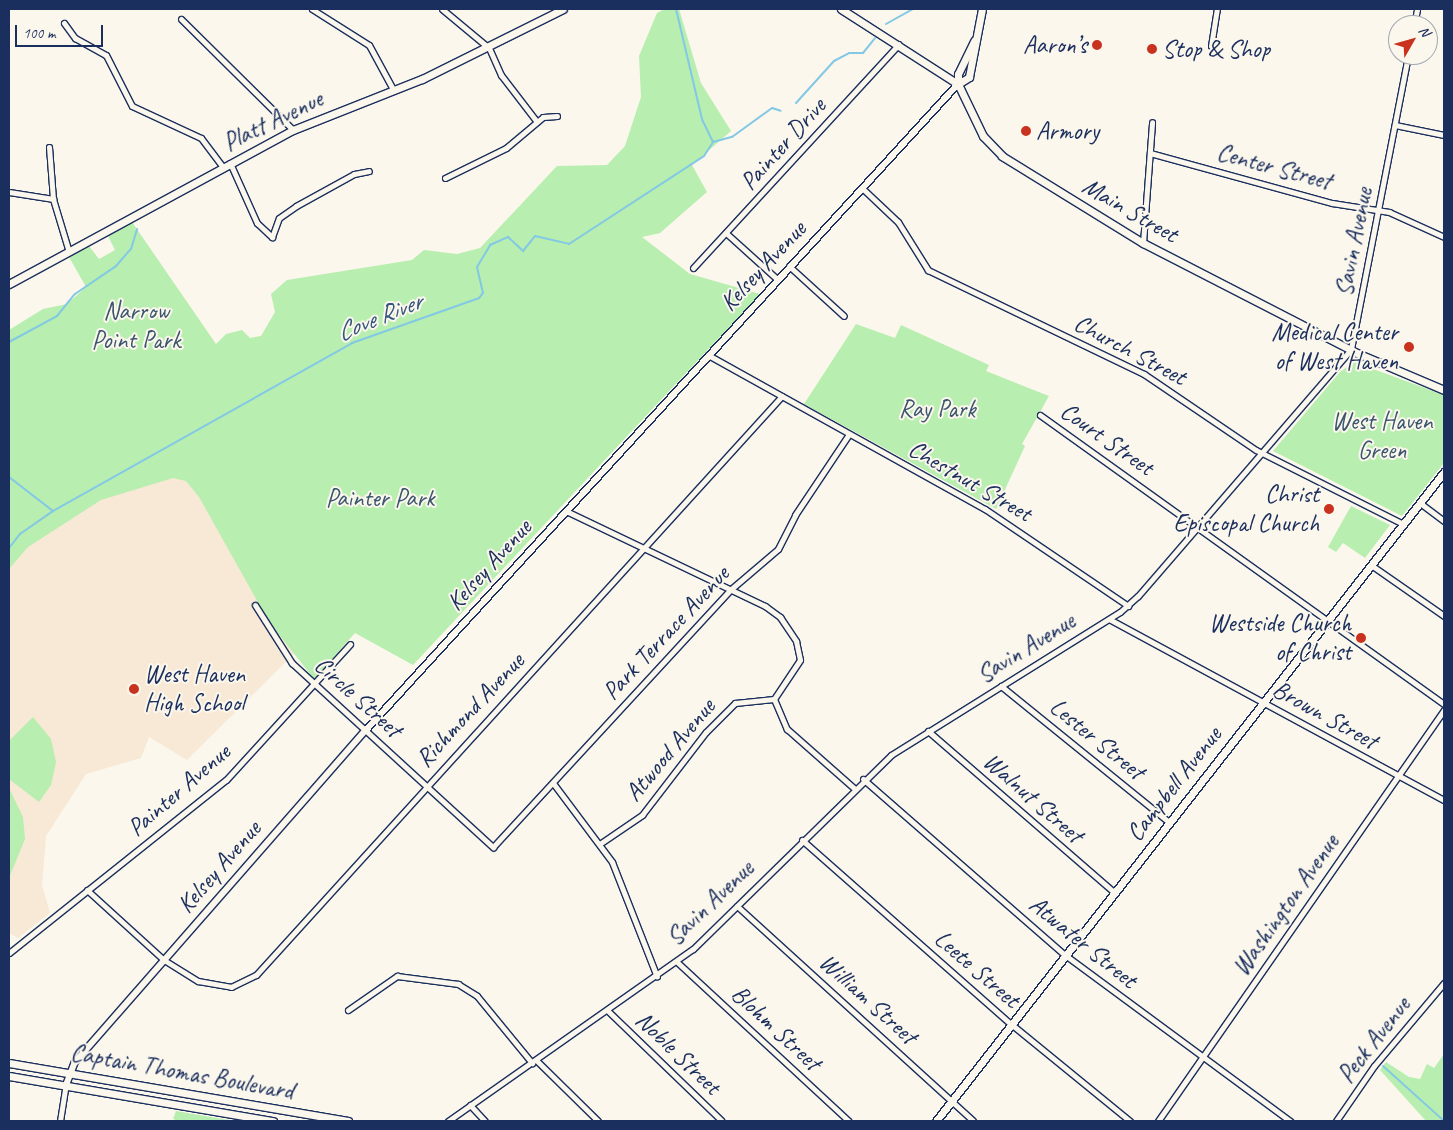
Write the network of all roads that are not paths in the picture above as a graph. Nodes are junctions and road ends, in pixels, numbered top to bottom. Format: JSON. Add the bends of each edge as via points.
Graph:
{"nodes":[{"id":1,"x":312,"y":9,"type":"edge"},
{"id":2,"x":442,"y":9,"type":"edge"},
{"id":3,"x":563,"y":9,"type":"edge"},
{"id":4,"x":841,"y":9,"type":"edge"},
{"id":5,"x":982,"y":9,"type":"edge"},
{"id":6,"x":1217,"y":9,"type":"edge"},
{"id":7,"x":554,"y":11,"type":"edge"},
{"id":8,"x":181,"y":19,"type":"dead end"},
{"id":9,"x":64,"y":23,"type":"dead end"},
{"id":10,"x":976,"y":39,"type":"junction"},
{"id":11,"x":899,"y":44,"type":"junction"},
{"id":12,"x":1211,"y":46,"type":"dead end"},
{"id":13,"x":489,"y":48,"type":"junction"},
{"id":14,"x":1406,"y":65,"type":"edge"},
{"id":15,"x":958,"y":84,"type":"junction"},
{"id":16,"x":394,"y":91,"type":"junction"},
{"id":17,"x":557,"y":116,"type":"dead end"},
{"id":18,"x":537,"y":122,"type":"junction"},
{"id":19,"x":1152,"y":122,"type":"dead end"},
{"id":20,"x":1395,"y":124,"type":"junction"},
{"id":21,"x":293,"y":130,"type":"junction"},
{"id":22,"x":1444,"y":134,"type":"edge"},
{"id":23,"x":49,"y":147,"type":"dead end"},
{"id":24,"x":1150,"y":153,"type":"junction"},
{"id":25,"x":230,"y":163,"type":"junction"},
{"id":26,"x":223,"y":167,"type":"junction"},
{"id":27,"x":369,"y":171,"type":"dead end"},
{"id":28,"x":445,"y":178,"type":"dead end"},
{"id":29,"x":862,"y":188,"type":"junction"},
{"id":30,"x":9,"y":192,"type":"edge"},
{"id":31,"x":52,"y":199,"type":"junction"},
{"id":32,"x":1379,"y":211,"type":"junction"},
{"id":33,"x":726,"y":233,"type":"junction"},
{"id":34,"x":1444,"y":237,"type":"edge"},
{"id":35,"x":1143,"y":243,"type":"junction"},
{"id":36,"x":69,"y":252,"type":"junction"},
{"id":37,"x":789,"y":266,"type":"junction"},
{"id":38,"x":693,"y":268,"type":"dead end"},
{"id":39,"x":778,"y":280,"type":"junction"},
{"id":40,"x":9,"y":284,"type":"edge"},
{"id":41,"x":844,"y":316,"type":"dead end"},
{"id":42,"x":1351,"y":349,"type":"junction"},
{"id":43,"x":708,"y":355,"type":"junction"},
{"id":44,"x":1444,"y":390,"type":"edge"},
{"id":45,"x":782,"y":396,"type":"junction"},
{"id":46,"x":1040,"y":415,"type":"dead end"},
{"id":47,"x":848,"y":434,"type":"junction"},
{"id":48,"x":1263,"y":452,"type":"junction"},
{"id":49,"x":1444,"y":472,"type":"edge"},
{"id":50,"x":1420,"y":503,"type":"junction"},
{"id":51,"x":566,"y":511,"type":"junction"},
{"id":52,"x":1444,"y":521,"type":"edge"},
{"id":53,"x":1403,"y":524,"type":"junction"},
{"id":54,"x":1197,"y":528,"type":"junction"},
{"id":55,"x":643,"y":548,"type":"junction"},
{"id":56,"x":1371,"y":565,"type":"junction"},
{"id":57,"x":730,"y":590,"type":"junction"},
{"id":58,"x":255,"y":605,"type":"dead end"},
{"id":59,"x":1128,"y":606,"type":"junction"},
{"id":60,"x":1444,"y":616,"type":"edge"},
{"id":61,"x":1109,"y":619,"type":"junction"},
{"id":62,"x":1328,"y":620,"type":"junction"},
{"id":63,"x":350,"y":644,"type":"dead end"},
{"id":64,"x":314,"y":684,"type":"junction"},
{"id":65,"x":1001,"y":686,"type":"junction"},
{"id":66,"x":774,"y":699,"type":"junction"},
{"id":67,"x":1263,"y":703,"type":"junction"},
{"id":68,"x":1444,"y":704,"type":"edge"},
{"id":69,"x":1444,"y":710,"type":"edge"},
{"id":70,"x":366,"y":730,"type":"junction"},
{"id":71,"x":928,"y":731,"type":"junction"},
{"id":72,"x":1398,"y":777,"type":"junction"},
{"id":73,"x":863,"y":779,"type":"junction"},
{"id":74,"x":553,"y":783,"type":"junction"},
{"id":75,"x":426,"y":785,"type":"junction"},
{"id":76,"x":854,"y":788,"type":"junction"},
{"id":77,"x":1444,"y":800,"type":"edge"},
{"id":78,"x":1169,"y":822,"type":"junction"},
{"id":79,"x":802,"y":840,"type":"junction"},
{"id":80,"x":601,"y":843,"type":"junction"},
{"id":81,"x":493,"y":847,"type":"joint"},
{"id":82,"x":87,"y":890,"type":"junction"},
{"id":83,"x":1114,"y":892,"type":"junction"},
{"id":84,"x":737,"y":906,"type":"junction"},
{"id":85,"x":9,"y":954,"type":"edge"},
{"id":86,"x":1065,"y":955,"type":"junction"},
{"id":87,"x":164,"y":960,"type":"junction"},
{"id":88,"x":677,"y":962,"type":"junction"},
{"id":89,"x":657,"y":977,"type":"junction"},
{"id":90,"x":1444,"y":983,"type":"edge"},
{"id":91,"x":1442,"y":990,"type":"edge"},
{"id":92,"x":348,"y":1010,"type":"dead end"},
{"id":93,"x":608,"y":1011,"type":"junction"},
{"id":94,"x":1011,"y":1024,"type":"junction"},
{"id":95,"x":1202,"y":1060,"type":"junction"},
{"id":96,"x":534,"y":1061,"type":"junction"},
{"id":97,"x":9,"y":1063,"type":"edge"},
{"id":98,"x":70,"y":1074,"type":"junction"},
{"id":99,"x":9,"y":1076,"type":"edge"},
{"id":100,"x":66,"y":1085,"type":"junction"},
{"id":101,"x":952,"y":1101,"type":"junction"},
{"id":102,"x":470,"y":1105,"type":"junction"},
{"id":103,"x":328,"y":1119,"type":"edge"},
{"id":104,"x":60,"y":1121,"type":"edge"},
{"id":105,"x":273,"y":1121,"type":"edge"},
{"id":106,"x":348,"y":1121,"type":"edge"},
{"id":107,"x":448,"y":1121,"type":"edge"},
{"id":108,"x":485,"y":1121,"type":"edge"},
{"id":109,"x":598,"y":1121,"type":"edge"},
{"id":110,"x":722,"y":1121,"type":"edge"},
{"id":111,"x":849,"y":1121,"type":"edge"},
{"id":112,"x":936,"y":1121,"type":"edge"},
{"id":113,"x":973,"y":1121,"type":"edge"},
{"id":114,"x":1130,"y":1121,"type":"edge"},
{"id":115,"x":1158,"y":1121,"type":"edge"},
{"id":116,"x":1290,"y":1121,"type":"edge"},
{"id":117,"x":1336,"y":1121,"type":"edge"}],
"edges":[{"from":1,"to":16,"type":"street","via":[[369,45]]},
{"from":2,"to":13,"type":"street"},
{"from":3,"to":7,"type":"main road","name":"Platt Avenue"},
{"from":4,"to":11,"type":"main road","name":"Main Street"},
{"from":5,"to":10,"type":"main road"},
{"from":6,"to":12,"type":"street"},
{"from":7,"to":13,"type":"main road","name":"Platt Avenue"},
{"from":8,"to":21,"type":"street"},
{"from":9,"to":26,"type":"street","via":[[75,38],[106,55],[132,106],[200,138]]},
{"from":10,"to":15,"type":"main road","via":[[963,60]]},
{"from":10,"to":15,"type":"main road","via":[[969,77]]},
{"from":11,"to":15,"type":"main road","name":"Main Street"},
{"from":11,"to":33,"type":"street","name":"Painter Drive"},
{"from":13,"to":16,"type":"main road","name":"Platt Avenue"},
{"from":13,"to":18,"type":"street","via":[[501,75]]},
{"from":14,"to":20,"type":"street","name":"Savin Avenue"},
{"from":15,"to":29,"type":"street","name":"Kelsey Avenue"},
{"from":15,"to":35,"type":"main road","name":"Main Street","via":[[995,150]]},
{"from":16,"to":21,"type":"main road","name":"Platt Avenue"},
{"from":17,"to":18,"type":"street"},
{"from":18,"to":28,"type":"street","via":[[506,148]]},
{"from":19,"to":24,"type":"street"},
{"from":20,"to":22,"type":"street"},
{"from":20,"to":32,"type":"street","name":"Savin Avenue"},
{"from":21,"to":25,"type":"main road","name":"Platt Avenue"},
{"from":23,"to":31,"type":"street"},
{"from":24,"to":32,"type":"street","name":"Center Street"},
{"from":24,"to":35,"type":"street"},
{"from":25,"to":26,"type":"main road","name":"Platt Avenue"},
{"from":25,"to":27,"type":"street","via":[[258,224],[272,237],[279,218],[296,206],[354,174]]},
{"from":26,"to":36,"type":"main road","name":"Platt Avenue"},
{"from":29,"to":37,"type":"street","name":"Kelsey Avenue"},
{"from":29,"to":48,"type":"street","name":"Church Street","via":[[898,222],[928,270],[1144,374]]},
{"from":30,"to":31,"type":"street"},
{"from":31,"to":36,"type":"street"},
{"from":32,"to":34,"type":"street","name":"Center Street"},
{"from":32,"to":42,"type":"street","name":"Savin Avenue"},
{"from":33,"to":38,"type":"street","name":"Painter Drive"},
{"from":33,"to":39,"type":"street"},
{"from":35,"to":42,"type":"main road","name":"Main Street"},
{"from":36,"to":40,"type":"main road","name":"Platt Avenue"},
{"from":37,"to":39,"type":"street","name":"Kelsey Avenue"},
{"from":37,"to":41,"type":"street"},
{"from":39,"to":43,"type":"street","name":"Kelsey Avenue"},
{"from":42,"to":44,"type":"main road","name":"Main Street"},
{"from":42,"to":48,"type":"street","name":"Savin Avenue"},
{"from":43,"to":45,"type":"street","name":"Chestnut Street"},
{"from":43,"to":51,"type":"street","name":"Kelsey Avenue"},
{"from":45,"to":47,"type":"street","name":"Chestnut Street"},
{"from":45,"to":55,"type":"street","name":"Richmond Avenue"},
{"from":46,"to":54,"type":"street","name":"Court Street"},
{"from":47,"to":57,"type":"street","name":"Park Terrace Avenue","via":[[795,515],[778,549]]},
{"from":47,"to":59,"type":"street","name":"Chestnut Street","via":[[985,509]]},
{"from":48,"to":53,"type":"street","name":"Church Street"},
{"from":48,"to":54,"type":"street","name":"Savin Avenue"},
{"from":49,"to":50,"type":"main road","name":"Campbell Avenue"},
{"from":50,"to":52,"type":"street"},
{"from":50,"to":53,"type":"main road","name":"Campbell Avenue"},
{"from":51,"to":55,"type":"street"},
{"from":51,"to":70,"type":"street","name":"Kelsey Avenue"},
{"from":53,"to":56,"type":"main road","name":"Campbell Avenue"},
{"from":54,"to":59,"type":"street","name":"Savin Avenue"},
{"from":54,"to":62,"type":"street","name":"Court Street"},
{"from":55,"to":57,"type":"street"},
{"from":55,"to":75,"type":"street","name":"Richmond Avenue"},
{"from":56,"to":60,"type":"street"},
{"from":56,"to":62,"type":"main road","name":"Campbell Avenue"},
{"from":57,"to":66,"type":"street","via":[[774,612],[796,641],[798,666]]},
{"from":57,"to":74,"type":"street","name":"Park Terrace Avenue"},
{"from":58,"to":64,"type":"street","name":"Circle Street","via":[[282,651]]},
{"from":59,"to":61,"type":"street","name":"Savin Avenue"},
{"from":61,"to":65,"type":"street","name":"Savin Avenue"},
{"from":61,"to":67,"type":"street","name":"Brown Street"},
{"from":62,"to":67,"type":"main road","name":"Campbell Avenue"},
{"from":62,"to":68,"type":"street","name":"Court Street"},
{"from":63,"to":64,"type":"street","name":"Painter Avenue"},
{"from":64,"to":70,"type":"street","name":"Circle Street"},
{"from":64,"to":82,"type":"street","name":"Painter Avenue","via":[[226,780]]},
{"from":65,"to":71,"type":"street","name":"Savin Avenue"},
{"from":65,"to":78,"type":"street","name":"Lester Street"},
{"from":66,"to":76,"type":"street","via":[[787,728]]},
{"from":66,"to":80,"type":"street","name":"Atwood Avenue","via":[[735,703],[706,732],[642,815]]},
{"from":67,"to":72,"type":"street","name":"Brown Street"},
{"from":67,"to":78,"type":"main road","name":"Campbell Avenue"},
{"from":69,"to":72,"type":"street","name":"Washington Avenue"},
{"from":70,"to":75,"type":"street","name":"Circle Street"},
{"from":70,"to":87,"type":"street","name":"Kelsey Avenue"},
{"from":71,"to":73,"type":"street","name":"Savin Avenue"},
{"from":71,"to":83,"type":"street","name":"Walnut Street"},
{"from":72,"to":77,"type":"street","name":"Brown Street"},
{"from":72,"to":95,"type":"street","name":"Washington Avenue"},
{"from":73,"to":76,"type":"street","name":"Savin Avenue"},
{"from":73,"to":86,"type":"street","name":"Atwater Street"},
{"from":74,"to":80,"type":"street"},
{"from":74,"to":81,"type":"street","name":"Park Terrace Avenue"},
{"from":75,"to":81,"type":"street","name":"Circle Street"},
{"from":75,"to":87,"type":"street","name":"Richmond Avenue","via":[[314,914],[249,980],[230,987],[210,985]]},
{"from":76,"to":79,"type":"street","name":"Savin Avenue"},
{"from":78,"to":83,"type":"main road","name":"Campbell Avenue"},
{"from":79,"to":84,"type":"street","name":"Savin Avenue"},
{"from":79,"to":94,"type":"street","name":"Leete Street"},
{"from":80,"to":89,"type":"street","via":[[623,888]]},
{"from":82,"to":85,"type":"street","name":"Painter Avenue"},
{"from":82,"to":87,"type":"street","name":"Richmond Avenue"},
{"from":83,"to":86,"type":"main road","name":"Campbell Avenue"},
{"from":84,"to":88,"type":"street","name":"Savin Avenue"},
{"from":84,"to":101,"type":"street","name":"William Street"},
{"from":86,"to":94,"type":"main road","name":"Campbell Avenue"},
{"from":86,"to":95,"type":"street","name":"Atwater Street"},
{"from":87,"to":98,"type":"street","name":"Kelsey Avenue"},
{"from":88,"to":89,"type":"street","name":"Savin Avenue"},
{"from":88,"to":111,"type":"street","name":"Blohm Street"},
{"from":89,"to":93,"type":"street","name":"Savin Avenue"},
{"from":90,"to":91,"type":"street","name":"Peck Avenue"},
{"from":91,"to":117,"type":"street","name":"Peck Avenue","via":[[1374,1066]]},
{"from":92,"to":96,"type":"street","via":[[397,976],[458,984],[477,996]]},
{"from":93,"to":96,"type":"street","name":"Savin Avenue"},
{"from":93,"to":110,"type":"street","name":"Noble Street"},
{"from":94,"to":101,"type":"main road","name":"Campbell Avenue"},
{"from":94,"to":114,"type":"street","name":"Leete Street"},
{"from":95,"to":115,"type":"street","name":"Washington Avenue"},
{"from":95,"to":116,"type":"street","name":"Atwater Street"},
{"from":96,"to":102,"type":"street","name":"Savin Avenue"},
{"from":96,"to":109,"type":"street"},
{"from":97,"to":98,"type":"main road","name":"Captain Thomas Boulevard"},
{"from":98,"to":100,"type":"street","name":"Kelsey Avenue"},
{"from":98,"to":103,"type":"main road","name":"Captain Thomas Boulevard"},
{"from":99,"to":100,"type":"main road","name":"Captain Thomas Boulevard"},
{"from":100,"to":104,"type":"street"},
{"from":100,"to":105,"type":"main road","name":"Captain Thomas Boulevard"},
{"from":101,"to":112,"type":"main road","name":"Campbell Avenue"},
{"from":101,"to":113,"type":"street","name":"William Street"},
{"from":102,"to":107,"type":"street","name":"Savin Avenue"},
{"from":102,"to":108,"type":"street"},
{"from":103,"to":106,"type":"main road","name":"Captain Thomas Boulevard"}]}
